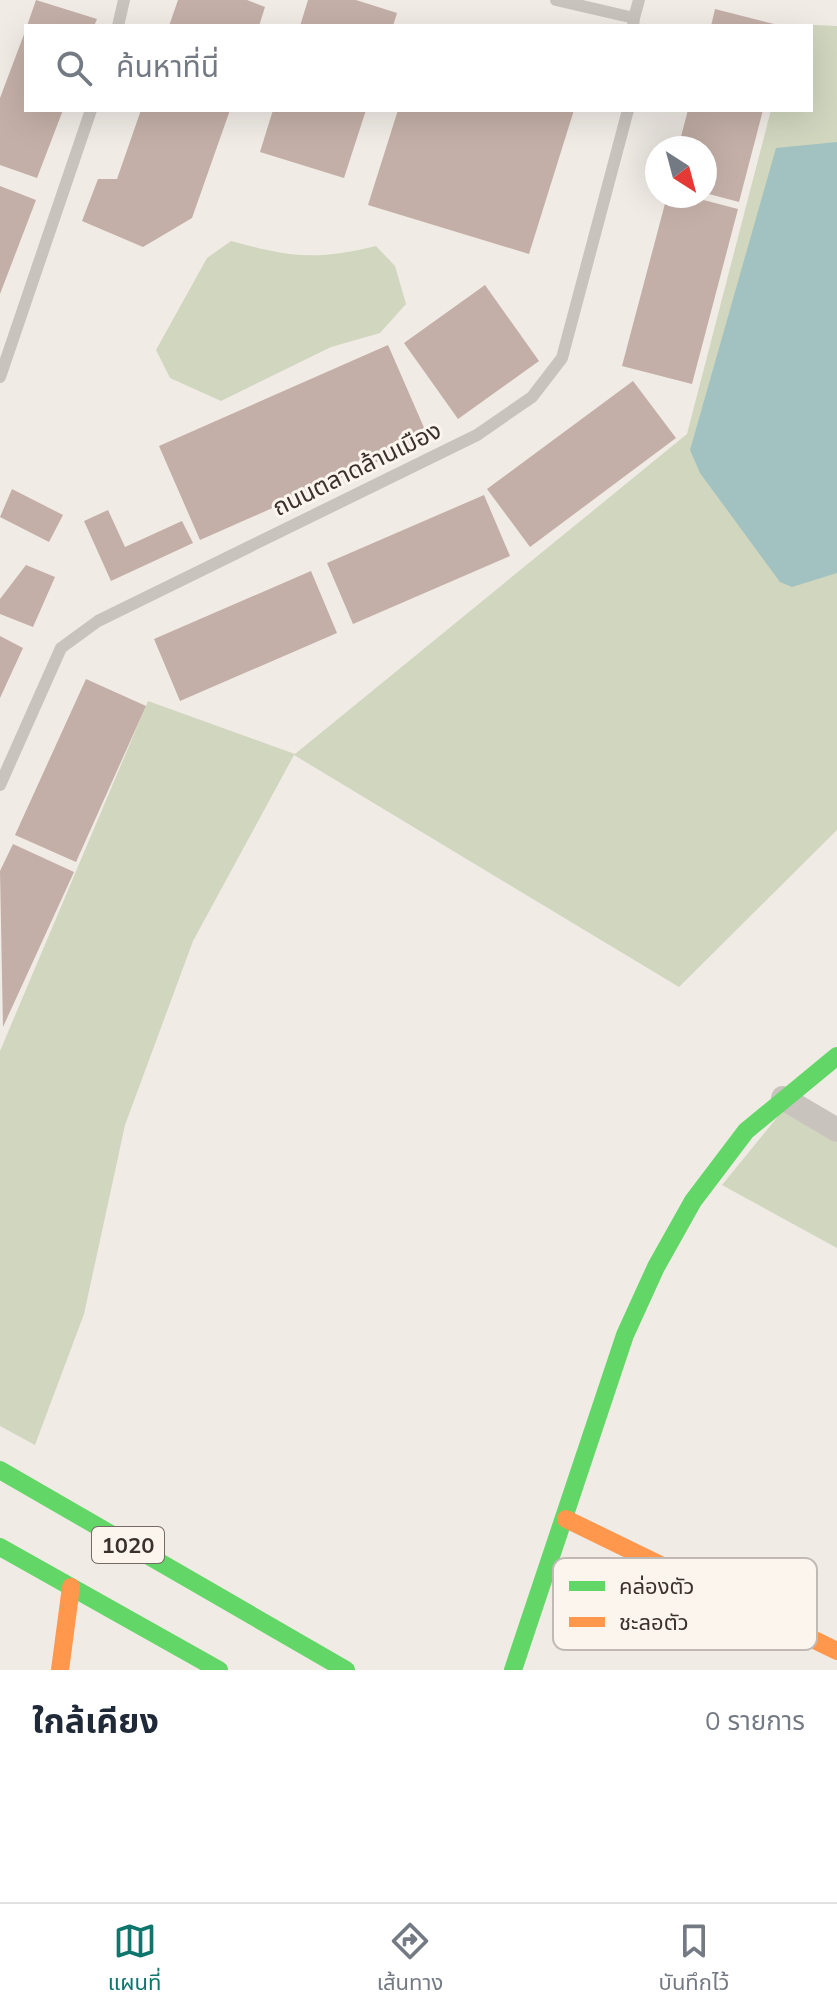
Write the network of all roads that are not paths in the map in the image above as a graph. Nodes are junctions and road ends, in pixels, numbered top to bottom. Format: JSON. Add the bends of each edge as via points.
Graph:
{"nodes":[{"id":1,"x":124,"y":0,"type":"edge"},
{"id":2,"x":556,"y":0,"type":"edge"},
{"id":3,"x":639,"y":0,"type":"edge"},
{"id":4,"x":595,"y":4,"type":"edge"},
{"id":5,"x":634,"y":22,"type":"edge"},
{"id":6,"x":118,"y":24,"type":"edge"},
{"id":7,"x":90,"y":112,"type":"edge"},
{"id":8,"x":627,"y":112,"type":"edge"},
{"id":9,"x":0,"y":377,"type":"edge"},
{"id":10,"x":0,"y":785,"type":"edge"},
{"id":11,"x":837,"y":1056,"type":"edge"},
{"id":12,"x":783,"y":1098,"type":"junction"},
{"id":13,"x":837,"y":1130,"type":"edge"},
{"id":14,"x":0,"y":1470,"type":"edge"},
{"id":15,"x":566,"y":1519,"type":"junction"},
{"id":16,"x":0,"y":1547,"type":"edge"},
{"id":17,"x":646,"y":1558,"type":"edge"},
{"id":18,"x":71,"y":1587,"type":"junction"},
{"id":19,"x":817,"y":1641,"type":"edge"},
{"id":20,"x":837,"y":1651,"type":"edge"},
{"id":21,"x":60,"y":1670,"type":"edge"},
{"id":22,"x":219,"y":1670,"type":"edge"},
{"id":23,"x":346,"y":1670,"type":"edge"},
{"id":24,"x":513,"y":1670,"type":"edge"}],
"edges":[{"from":1,"to":6,"type":"lane"},
{"from":2,"to":4,"type":"lane"},
{"from":3,"to":5,"type":"lane"},
{"from":4,"to":5,"type":"lane"},
{"from":7,"to":9,"type":"lane"},
{"from":8,"to":10,"type":"lane","name":"ถนนตลาดล้านเมือง","via":[[562,358],[532,397],[477,435],[98,621],[61,648]]},
{"from":11,"to":12,"type":"street"},
{"from":12,"to":13,"type":"street"},
{"from":12,"to":15,"type":"street","via":[[728,1154],[693,1201],[656,1267],[625,1335]]},
{"from":14,"to":23,"type":"street","number":"1020"},
{"from":15,"to":17,"type":"street"},
{"from":15,"to":24,"type":"street"},
{"from":16,"to":18,"type":"street","number":"1020"},
{"from":18,"to":21,"type":"street"},
{"from":18,"to":22,"type":"street","number":"1020"},
{"from":19,"to":20,"type":"street"}]}
